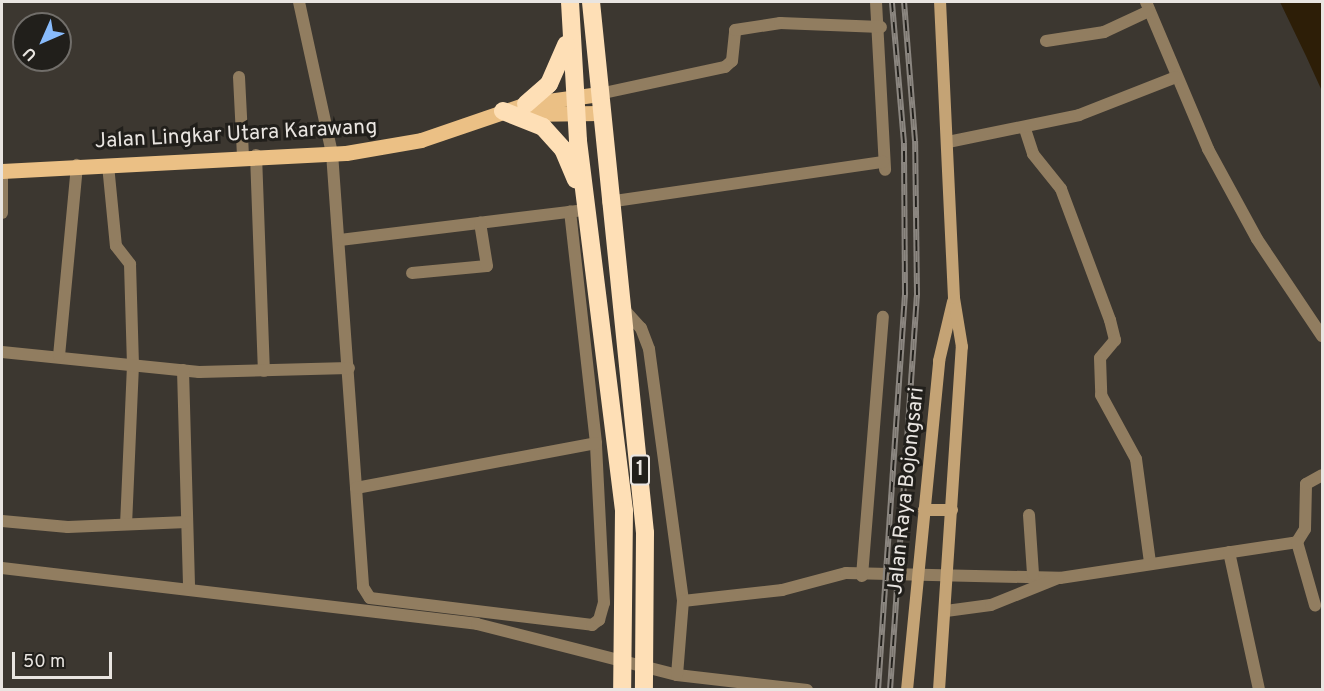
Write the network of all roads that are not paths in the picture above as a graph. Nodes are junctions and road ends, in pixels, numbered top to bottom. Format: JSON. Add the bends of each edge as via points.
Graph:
{"nodes":[{"id":1,"x":299,"y":2,"type":"edge"},
{"id":2,"x":570,"y":2,"type":"edge"},
{"id":3,"x":591,"y":2,"type":"edge"},
{"id":4,"x":876,"y":2,"type":"edge"},
{"id":5,"x":940,"y":2,"type":"edge"},
{"id":6,"x":1148,"y":6,"type":"edge"},
{"id":7,"x":881,"y":27,"type":"junction"},
{"id":8,"x":569,"y":35,"type":"junction"},
{"id":9,"x":1046,"y":41,"type":"dead end"},
{"id":10,"x":238,"y":77,"type":"dead end"},
{"id":11,"x":1176,"y":77,"type":"junction"},
{"id":12,"x":599,"y":94,"type":"junction"},
{"id":13,"x":525,"y":104,"type":"junction"},
{"id":14,"x":574,"y":106,"type":"junction"},
{"id":15,"x":503,"y":111,"type":"junction"},
{"id":16,"x":601,"y":113,"type":"junction"},
{"id":17,"x":1024,"y":129,"type":"junction"},
{"id":18,"x":948,"y":142,"type":"junction"},
{"id":19,"x":332,"y":153,"type":"junction"},
{"id":20,"x":250,"y":156,"type":"junction"},
{"id":21,"x":77,"y":165,"type":"junction"},
{"id":22,"x":108,"y":165,"type":"junction"},
{"id":23,"x":2,"y":171,"type":"edge"},
{"id":24,"x":608,"y":202,"type":"junction"},
{"id":25,"x":579,"y":210,"type":"junction"},
{"id":26,"x":2,"y":213,"type":"edge"},
{"id":27,"x":480,"y":223,"type":"junction"},
{"id":28,"x":340,"y":240,"type":"junction"},
{"id":29,"x":412,"y":273,"type":"dead end"},
{"id":30,"x":954,"y":298,"type":"junction"},
{"id":31,"x":620,"y":304,"type":"junction"},
{"id":32,"x":883,"y":317,"type":"dead end"},
{"id":33,"x":1323,"y":336,"type":"edge"},
{"id":34,"x":2,"y":352,"type":"edge"},
{"id":35,"x":59,"y":357,"type":"junction"},
{"id":36,"x":134,"y":364,"type":"junction"},
{"id":37,"x":349,"y":368,"type":"junction"},
{"id":38,"x":183,"y":370,"type":"junction"},
{"id":39,"x":264,"y":371,"type":"junction"},
{"id":40,"x":596,"y":443,"type":"junction"},
{"id":41,"x":1323,"y":475,"type":"edge"},
{"id":42,"x":356,"y":488,"type":"junction"},
{"id":43,"x":924,"y":510,"type":"junction"},
{"id":44,"x":952,"y":510,"type":"junction"},
{"id":45,"x":1029,"y":516,"type":"dead end"},
{"id":46,"x":2,"y":521,"type":"edge"},
{"id":47,"x":187,"y":522,"type":"junction"},
{"id":48,"x":126,"y":523,"type":"junction"},
{"id":49,"x":1297,"y":542,"type":"junction"},
{"id":50,"x":1229,"y":552,"type":"junction"},
{"id":51,"x":1150,"y":562,"type":"junction"},
{"id":52,"x":2,"y":568,"type":"edge"},
{"id":53,"x":1033,"y":574,"type":"junction"},
{"id":54,"x":862,"y":576,"type":"junction"},
{"id":55,"x":1003,"y":578,"type":"junction"},
{"id":56,"x":1059,"y":578,"type":"junction"},
{"id":57,"x":189,"y":588,"type":"junction"},
{"id":58,"x":1006,"y":597,"type":"junction"},
{"id":59,"x":683,"y":601,"type":"junction"},
{"id":60,"x":1315,"y":605,"type":"dead end"},
{"id":61,"x":946,"y":611,"type":"junction"},
{"id":62,"x":677,"y":675,"type":"junction"},
{"id":63,"x":622,"y":690,"type":"edge"},
{"id":64,"x":644,"y":690,"type":"edge"},
{"id":65,"x":807,"y":690,"type":"edge"},
{"id":66,"x":907,"y":690,"type":"edge"},
{"id":67,"x":939,"y":690,"type":"edge"},
{"id":68,"x":1259,"y":690,"type":"edge"}],
"edges":[{"from":1,"to":19,"type":"street"},
{"from":2,"to":8,"type":"highway","number":"1"},
{"from":3,"to":12,"type":"highway","number":"1"},
{"from":4,"to":7,"type":"street"},
{"from":5,"to":18,"type":"street","name":"Jalan Raya Bojongsari"},
{"from":6,"to":9,"type":"street","via":[[1104,32]]},
{"from":6,"to":11,"type":"street"},
{"from":7,"to":12,"type":"street","via":[[780,22],[735,30],[732,61],[725,67]]},
{"from":7,"to":24,"type":"street","via":[[884,166]]},
{"from":8,"to":13,"type":"highway","via":[[549,84]]},
{"from":8,"to":14,"type":"highway","number":"1"},
{"from":10,"to":20,"type":"street"},
{"from":11,"to":17,"type":"street","via":[[1132,98]]},
{"from":11,"to":33,"type":"street","via":[[1257,239]]},
{"from":12,"to":14,"type":"main road","name":"Jalan Lingkar Utara Karawang"},
{"from":12,"to":16,"type":"highway","number":"1"},
{"from":13,"to":14,"type":"main road","name":"Jalan Lingkar Utara Karawang"},
{"from":13,"to":15,"type":"main road","name":"Jalan Lingkar Utara Karawang"},
{"from":14,"to":15,"type":"main road","name":"Jalan Lingkar Utara Karawang"},
{"from":14,"to":16,"type":"main road","name":"Jalan Lingkar Utara Karawang"},
{"from":14,"to":25,"type":"highway","number":"1"},
{"from":15,"to":19,"type":"main road","name":"Jalan Lingkar Utara Karawang","via":[[412,142]]},
{"from":15,"to":25,"type":"highway","via":[[543,127],[554,138]]},
{"from":16,"to":24,"type":"highway","number":"1"},
{"from":17,"to":18,"type":"street"},
{"from":17,"to":51,"type":"street","via":[[1033,154],[1061,189],[1110,320],[1115,340],[1100,358],[1101,395],[1136,459]]},
{"from":18,"to":30,"type":"street","name":"Jalan Raya Bojongsari"},
{"from":19,"to":20,"type":"main road","name":"Jalan Lingkar Utara Karawang"},
{"from":19,"to":28,"type":"street"},
{"from":20,"to":22,"type":"main road","name":"Jalan Lingkar Utara Karawang"},
{"from":20,"to":39,"type":"street"},
{"from":21,"to":22,"type":"main road","name":"Jalan Lingkar Utara Karawang"},
{"from":21,"to":23,"type":"main road","name":"Jalan Lingkar Utara Karawang"},
{"from":21,"to":35,"type":"street"},
{"from":22,"to":36,"type":"street","via":[[116,246],[130,264]]},
{"from":23,"to":26,"type":"street"},
{"from":24,"to":31,"type":"highway","number":"1"},
{"from":25,"to":27,"type":"street"},
{"from":25,"to":40,"type":"street"},
{"from":25,"to":63,"type":"highway","number":"1","via":[[619,440]]},
{"from":27,"to":28,"type":"street"},
{"from":27,"to":29,"type":"street","via":[[487,266]]},
{"from":28,"to":37,"type":"street"},
{"from":30,"to":43,"type":"street","name":"Jalan Raya Bojongsari","via":[[939,361]]},
{"from":30,"to":44,"type":"street","name":"Jalan Raya Bojongsari","via":[[962,371]]},
{"from":31,"to":59,"type":"street","via":[[641,328],[649,349]]},
{"from":31,"to":64,"type":"highway","number":"1","via":[[645,533]]},
{"from":32,"to":54,"type":"street"},
{"from":34,"to":35,"type":"street"},
{"from":35,"to":36,"type":"street"},
{"from":36,"to":38,"type":"street"},
{"from":36,"to":48,"type":"street"},
{"from":37,"to":39,"type":"street"},
{"from":37,"to":42,"type":"street"},
{"from":38,"to":39,"type":"street"},
{"from":38,"to":47,"type":"street"},
{"from":40,"to":42,"type":"street"},
{"from":40,"to":42,"type":"street","via":[[604,603],[599,620],[592,625],[370,598],[363,586]]},
{"from":41,"to":49,"type":"street","via":[[1306,484],[1305,529]]},
{"from":43,"to":44,"type":"street"},
{"from":43,"to":66,"type":"street","name":"Jalan Raya Bojongsari"},
{"from":44,"to":61,"type":"street","name":"Jalan Raya Bojongsari"},
{"from":45,"to":53,"type":"street"},
{"from":46,"to":48,"type":"street","via":[[68,527]]},
{"from":47,"to":48,"type":"street"},
{"from":47,"to":57,"type":"street"},
{"from":49,"to":50,"type":"street"},
{"from":49,"to":60,"type":"street"},
{"from":50,"to":51,"type":"street"},
{"from":50,"to":68,"type":"street"},
{"from":51,"to":56,"type":"street"},
{"from":52,"to":57,"type":"street"},
{"from":53,"to":55,"type":"street"},
{"from":53,"to":56,"type":"street"},
{"from":54,"to":55,"type":"street"},
{"from":54,"to":59,"type":"street","via":[[846,573],[782,590]]},
{"from":55,"to":58,"type":"street"},
{"from":56,"to":58,"type":"street"},
{"from":57,"to":62,"type":"street","via":[[477,624]]},
{"from":58,"to":61,"type":"street","via":[[991,605]]},
{"from":59,"to":62,"type":"street"},
{"from":61,"to":67,"type":"street","name":"Jalan Raya Bojongsari"},
{"from":62,"to":65,"type":"street"}]}
